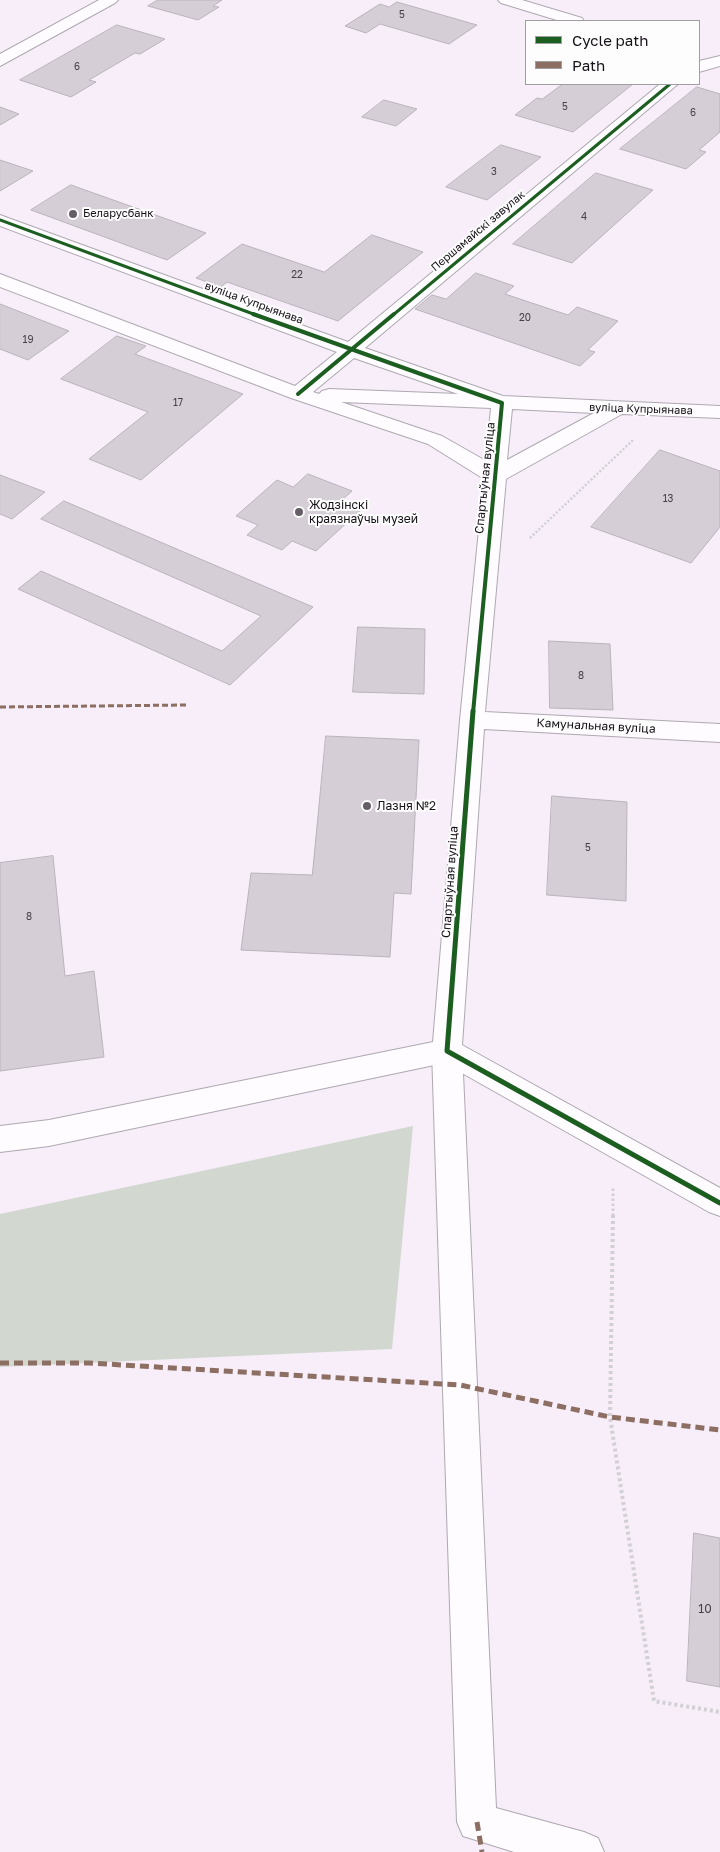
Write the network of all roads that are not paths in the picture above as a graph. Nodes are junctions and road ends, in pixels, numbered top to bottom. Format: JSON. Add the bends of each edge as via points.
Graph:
{"nodes":[{"id":1,"x":110,"y":0,"type":"edge"},
{"id":2,"x":506,"y":0,"type":"edge"},
{"id":3,"x":573,"y":20,"type":"edge"},
{"id":4,"x":0,"y":61,"type":"edge"},
{"id":5,"x":669,"y":85,"type":"edge"},
{"id":6,"x":0,"y":220,"type":"edge"},
{"id":7,"x":0,"y":280,"type":"edge"},
{"id":8,"x":351,"y":350,"type":"junction"},
{"id":9,"x":298,"y":394,"type":"junction"},
{"id":10,"x":502,"y":402,"type":"junction"},
{"id":11,"x":618,"y":408,"type":"junction"},
{"id":12,"x":720,"y":412,"type":"edge"},
{"id":13,"x":495,"y":476,"type":"junction"},
{"id":14,"x":472,"y":720,"type":"junction"},
{"id":15,"x":720,"y":733,"type":"edge"},
{"id":16,"x":447,"y":1051,"type":"junction"},
{"id":17,"x":0,"y":1139,"type":"edge"},
{"id":18,"x":720,"y":1203,"type":"edge"},
{"id":19,"x":584,"y":1852,"type":"edge"}],
"edges":[{"from":1,"to":4,"type":"street"},
{"from":2,"to":3,"type":"street"},
{"from":5,"to":8,"type":"street","name":"Першамайскі завулак"},
{"from":6,"to":8,"type":"street","name":"вуліца Купрыянава"},
{"from":7,"to":9,"type":"street","name":"вуліца Купрыянава"},
{"from":8,"to":9,"type":"street","name":"Першамайскі завулак"},
{"from":8,"to":10,"type":"street","name":"вуліца Купрыянава"},
{"from":9,"to":10,"type":"street","name":"вуліца Купрыянава"},
{"from":9,"to":13,"type":"street","name":"вуліца Купрыянава","via":[[435,440]]},
{"from":10,"to":11,"type":"street","name":"вуліца Купрыянава"},
{"from":10,"to":13,"type":"street","name":"Спартыўная вуліца"},
{"from":11,"to":12,"type":"street","name":"вуліца Купрыянава"},
{"from":11,"to":13,"type":"street","name":"Спартыўная вуліца"},
{"from":13,"to":14,"type":"street","name":"Спартыўная вуліца"},
{"from":14,"to":15,"type":"street","name":"Камунальная вуліца"},
{"from":14,"to":16,"type":"street","name":"Спартыўная вуліца"},
{"from":16,"to":17,"type":"street","via":[[49,1133]]},
{"from":16,"to":18,"type":"street"},
{"from":16,"to":19,"type":"street","name":"Спартыўная вуліца","via":[[477,1822]]}]}
